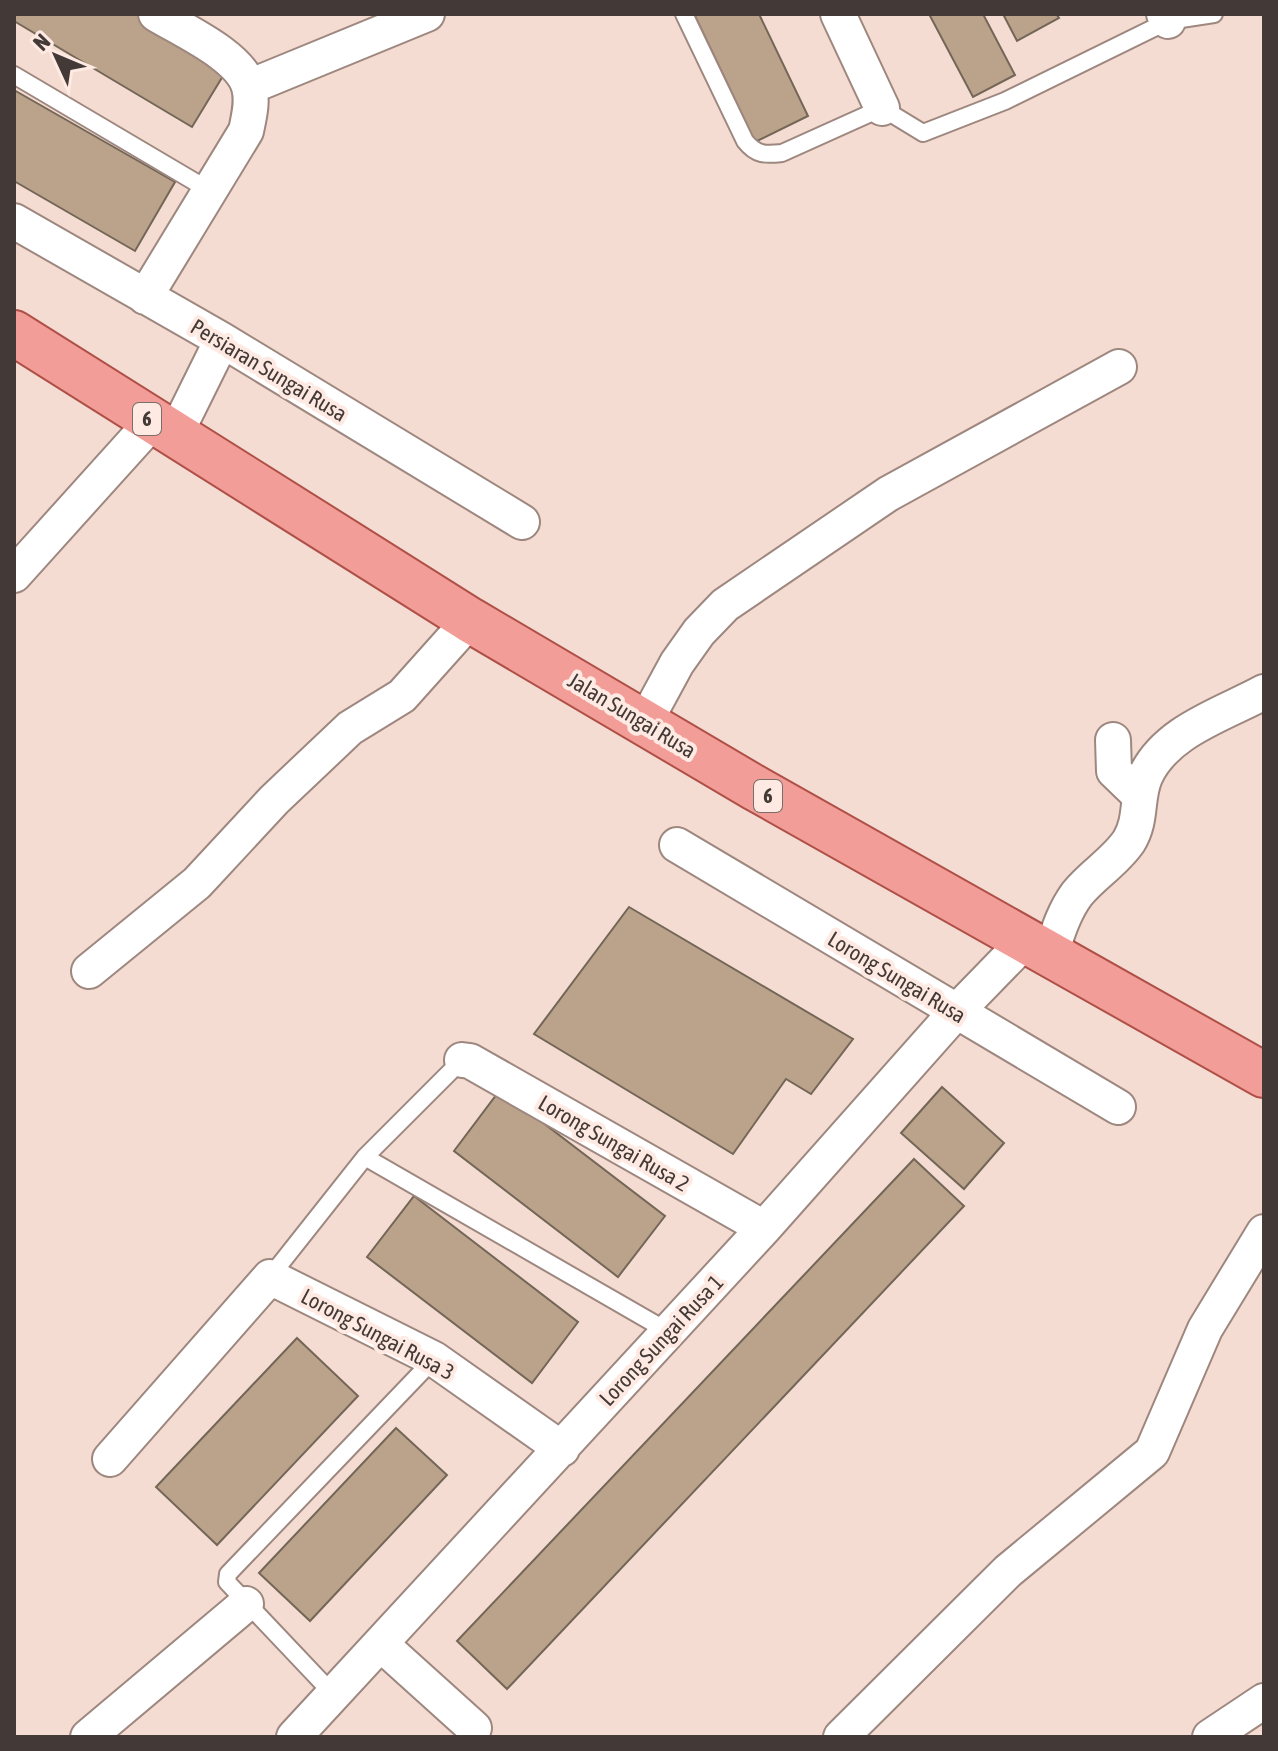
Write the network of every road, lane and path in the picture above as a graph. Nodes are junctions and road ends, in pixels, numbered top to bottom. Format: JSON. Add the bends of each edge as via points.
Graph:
{"nodes":[{"id":1,"x":156,"y":14,"type":"edge"},
{"id":2,"x":427,"y":14,"type":"edge"},
{"id":3,"x":684,"y":14,"type":"edge"},
{"id":4,"x":838,"y":14,"type":"edge"},
{"id":5,"x":1214,"y":14,"type":"edge"},
{"id":6,"x":1166,"y":17,"type":"edge"},
{"id":7,"x":14,"y":75,"type":"edge"},
{"id":8,"x":249,"y":87,"type":"junction"},
{"id":9,"x":882,"y":108,"type":"junction"},
{"id":10,"x":212,"y":192,"type":"junction"},
{"id":11,"x":14,"y":221,"type":"edge"},
{"id":12,"x":145,"y":297,"type":"junction"},
{"id":13,"x":14,"y":333,"type":"edge"},
{"id":14,"x":222,"y":340,"type":"junction"},
{"id":15,"x":1119,"y":367,"type":"dead end"},
{"id":16,"x":163,"y":428,"type":"junction"},
{"id":17,"x":522,"y":522,"type":"dead end"},
{"id":18,"x":14,"y":575,"type":"edge"},
{"id":19,"x":470,"y":620,"type":"junction"},
{"id":20,"x":1264,"y":692,"type":"edge"},
{"id":21,"x":645,"y":722,"type":"junction"},
{"id":22,"x":1113,"y":740,"type":"dead end"},
{"id":23,"x":1140,"y":796,"type":"junction"},
{"id":24,"x":677,"y":845,"type":"dead end"},
{"id":25,"x":1037,"y":949,"type":"junction"},
{"id":26,"x":89,"y":971,"type":"dead end"},
{"id":27,"x":955,"y":1013,"type":"junction"},
{"id":28,"x":462,"y":1060,"type":"joint"},
{"id":29,"x":1264,"y":1075,"type":"edge"},
{"id":30,"x":1118,"y":1107,"type":"dead end"},
{"id":31,"x":365,"y":1157,"type":"junction"},
{"id":32,"x":764,"y":1228,"type":"junction"},
{"id":33,"x":1264,"y":1232,"type":"edge"},
{"id":34,"x":270,"y":1277,"type":"junction"},
{"id":35,"x":669,"y":1332,"type":"junction"},
{"id":36,"x":434,"y":1359,"type":"junction"},
{"id":37,"x":562,"y":1449,"type":"junction"},
{"id":38,"x":110,"y":1459,"type":"dead end"},
{"id":39,"x":246,"y":1604,"type":"junction"},
{"id":40,"x":382,"y":1645,"type":"junction"},
{"id":41,"x":333,"y":1694,"type":"junction"},
{"id":42,"x":1264,"y":1701,"type":"edge"},
{"id":43,"x":474,"y":1728,"type":"dead end"},
{"id":44,"x":88,"y":1737,"type":"edge"},
{"id":45,"x":294,"y":1737,"type":"edge"},
{"id":46,"x":841,"y":1737,"type":"edge"},
{"id":47,"x":1210,"y":1737,"type":"edge"}],
"edges":[{"from":1,"to":8,"type":"street","via":[[237,65]]},
{"from":2,"to":8,"type":"street"},
{"from":3,"to":9,"type":"lane","via":[[753,150],[782,153]]},
{"from":4,"to":9,"type":"street"},
{"from":5,"to":6,"type":"lane"},
{"from":6,"to":9,"type":"lane","via":[[1005,101],[923,133]]},
{"from":7,"to":10,"type":"lane"},
{"from":8,"to":10,"type":"street","via":[[246,131]]},
{"from":10,"to":12,"type":"street"},
{"from":11,"to":12,"type":"street","name":"Persiaran Sungai Rusa"},
{"from":12,"to":14,"type":"street","name":"Persiaran Sungai Rusa"},
{"from":13,"to":16,"type":"main road","name":"Jalan Sungai Rusa","number":"6"},
{"from":14,"to":16,"type":"street"},
{"from":14,"to":17,"type":"street","name":"Persiaran Sungai Rusa"},
{"from":15,"to":21,"type":"street","via":[[888,494],[725,605],[677,663]]},
{"from":16,"to":18,"type":"street"},
{"from":16,"to":19,"type":"main road","name":"Jalan Sungai Rusa","number":"6"},
{"from":19,"to":21,"type":"main road","name":"Jalan Sungai Rusa","number":"6"},
{"from":19,"to":26,"type":"street","via":[[402,696],[350,728],[197,883]]},
{"from":20,"to":23,"type":"street","via":[[1170,744],[1150,768]]},
{"from":21,"to":25,"type":"main road","name":"Jalan Sungai Rusa","number":"6"},
{"from":22,"to":23,"type":"street","via":[[1114,771]]},
{"from":23,"to":25,"type":"street","via":[[1130,839],[1078,892]]},
{"from":24,"to":27,"type":"street","name":"Lorong Sungai Rusa"},
{"from":25,"to":27,"type":"street","name":"Lorong Sungai Rusa 1"},
{"from":25,"to":29,"type":"main road","name":"Jalan Sungai Rusa","number":"6"},
{"from":27,"to":30,"type":"street","name":"Lorong Sungai Rusa"},
{"from":27,"to":32,"type":"street","name":"Lorong Sungai Rusa 1"},
{"from":28,"to":31,"type":"lane"},
{"from":28,"to":32,"type":"street","name":"Lorong Sungai Rusa 2"},
{"from":31,"to":34,"type":"lane"},
{"from":31,"to":35,"type":"lane"},
{"from":32,"to":35,"type":"street","name":"Lorong Sungai Rusa 1"},
{"from":33,"to":46,"type":"street","via":[[1205,1329],[1152,1452],[1008,1571]]},
{"from":34,"to":36,"type":"street","name":"Lorong Sungai Rusa 3"},
{"from":34,"to":38,"type":"street"},
{"from":35,"to":37,"type":"street","name":"Lorong Sungai Rusa 1"},
{"from":36,"to":37,"type":"street","name":"Lorong Sungai Rusa 3"},
{"from":36,"to":39,"type":"lane","via":[[232,1567],[227,1582]]},
{"from":37,"to":40,"type":"street","name":"Lorong Sungai Rusa 1"},
{"from":39,"to":41,"type":"lane"},
{"from":39,"to":44,"type":"street"},
{"from":40,"to":41,"type":"street","name":"Lorong Sungai Rusa 1"},
{"from":40,"to":43,"type":"street"},
{"from":41,"to":45,"type":"street","name":"Lorong Sungai Rusa 1"},
{"from":42,"to":47,"type":"street"}]}
